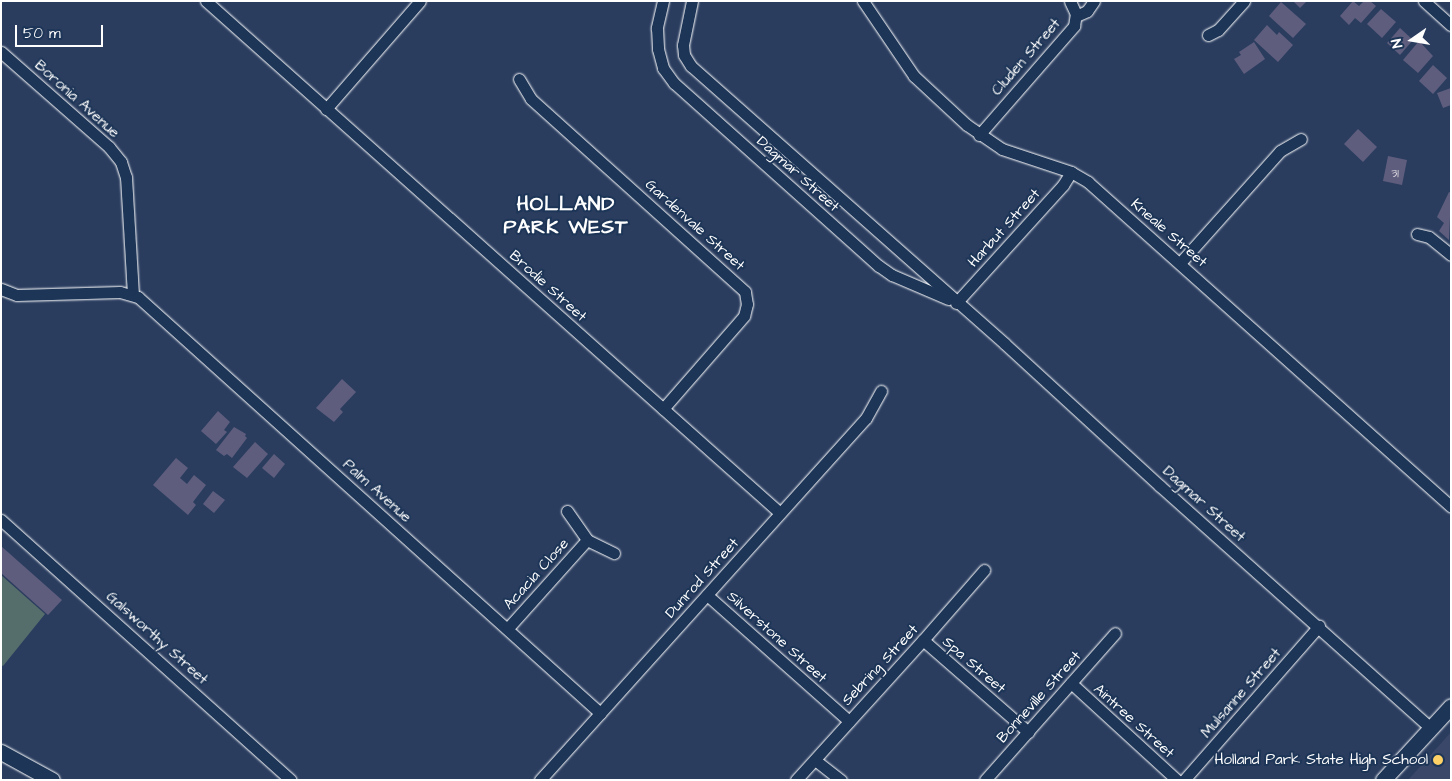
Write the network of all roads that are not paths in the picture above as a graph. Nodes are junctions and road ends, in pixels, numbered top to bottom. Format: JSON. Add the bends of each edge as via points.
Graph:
{"nodes":[{"id":1,"x":206,"y":1,"type":"edge"},
{"id":2,"x":420,"y":1,"type":"edge"},
{"id":3,"x":663,"y":1,"type":"edge"},
{"id":4,"x":692,"y":1,"type":"edge"},
{"id":5,"x":863,"y":1,"type":"edge"},
{"id":6,"x":1070,"y":1,"type":"edge"},
{"id":7,"x":1094,"y":1,"type":"edge"},
{"id":8,"x":1244,"y":1,"type":"edge"},
{"id":9,"x":1424,"y":1,"type":"edge"},
{"id":10,"x":1076,"y":16,"type":"junction"},
{"id":11,"x":1451,"y":25,"type":"edge"},
{"id":12,"x":1208,"y":35,"type":"dead end"},
{"id":13,"x":1,"y":52,"type":"edge"},
{"id":14,"x":519,"y":79,"type":"dead end"},
{"id":15,"x":326,"y":109,"type":"junction"},
{"id":16,"x":979,"y":135,"type":"junction"},
{"id":17,"x":1301,"y":139,"type":"dead end"},
{"id":18,"x":1071,"y":172,"type":"junction"},
{"id":19,"x":1417,"y":234,"type":"dead end"},
{"id":20,"x":1451,"y":255,"type":"edge"},
{"id":21,"x":1180,"y":263,"type":"junction"},
{"id":22,"x":1,"y":289,"type":"edge"},
{"id":23,"x":133,"y":294,"type":"junction"},
{"id":24,"x":956,"y":303,"type":"junction"},
{"id":25,"x":881,"y":392,"type":"dead end"},
{"id":26,"x":663,"y":409,"type":"junction"},
{"id":27,"x":1451,"y":506,"type":"edge"},
{"id":28,"x":567,"y":511,"type":"dead end"},
{"id":29,"x":780,"y":513,"type":"junction"},
{"id":30,"x":1,"y":520,"type":"edge"},
{"id":31,"x":587,"y":540,"type":"junction"},
{"id":32,"x":614,"y":553,"type":"dead end"},
{"id":33,"x":984,"y":570,"type":"dead end"},
{"id":34,"x":707,"y":596,"type":"junction"},
{"id":35,"x":1319,"y":626,"type":"junction"},
{"id":36,"x":508,"y":628,"type":"junction"},
{"id":37,"x":1115,"y":633,"type":"dead end"},
{"id":38,"x":923,"y":640,"type":"junction"},
{"id":39,"x":1071,"y":684,"type":"junction"},
{"id":40,"x":1451,"y":706,"type":"edge"},
{"id":41,"x":600,"y":712,"type":"junction"},
{"id":42,"x":849,"y":721,"type":"junction"},
{"id":43,"x":1431,"y":728,"type":"junction"},
{"id":44,"x":1028,"y":732,"type":"junction"},
{"id":45,"x":1,"y":752,"type":"edge"},
{"id":46,"x":815,"y":760,"type":"junction"},
{"id":47,"x":543,"y":776,"type":"edge"},
{"id":48,"x":52,"y":780,"type":"edge"},
{"id":49,"x":291,"y":780,"type":"edge"},
{"id":50,"x":556,"y":780,"type":"edge"},
{"id":51,"x":796,"y":780,"type":"edge"},
{"id":52,"x":841,"y":780,"type":"edge"},
{"id":53,"x":985,"y":780,"type":"edge"},
{"id":54,"x":1177,"y":780,"type":"edge"},
{"id":55,"x":1184,"y":780,"type":"edge"},
{"id":56,"x":1383,"y":780,"type":"edge"}],
"edges":[{"from":1,"to":15,"type":"street","name":"Brodie Street"},
{"from":2,"to":15,"type":"street"},
{"from":3,"to":24,"type":"street","name":"Dagmar Street","via":[[656,32],[661,62],[674,83],[879,266]]},
{"from":4,"to":24,"type":"street","name":"Dagmar Street","via":[[683,40],[684,55],[691,66]]},
{"from":5,"to":16,"type":"street","name":"Kneale Street","via":[[914,76]]},
{"from":6,"to":10,"type":"street"},
{"from":7,"to":10,"type":"street","name":"Cluden Street","via":[[1087,11]]},
{"from":8,"to":12,"type":"street","via":[[1218,30]]},
{"from":9,"to":11,"type":"street"},
{"from":10,"to":16,"type":"street","name":"Cluden Street","via":[[1071,29]]},
{"from":13,"to":23,"type":"street","name":"Boronia Avenue","via":[[121,162],[126,177]]},
{"from":14,"to":26,"type":"street","name":"Gardenvale Street","via":[[531,99],[745,292],[747,304],[742,319]]},
{"from":15,"to":26,"type":"street","name":"Brodie Street"},
{"from":16,"to":18,"type":"street","name":"Kneale Street","via":[[1002,149]]},
{"from":17,"to":21,"type":"street","via":[[1280,151]]},
{"from":18,"to":21,"type":"street","name":"Kneale Street","via":[[1088,182]]},
{"from":18,"to":24,"type":"street","name":"Harbut Street"},
{"from":19,"to":20,"type":"street","via":[[1430,237]]},
{"from":21,"to":27,"type":"street","name":"Kneale Street"},
{"from":22,"to":23,"type":"street","via":[[17,295],[34,296],[113,291]]},
{"from":23,"to":36,"type":"street","name":"Palm Avenue"},
{"from":24,"to":35,"type":"street","name":"Dagmar Street"},
{"from":25,"to":29,"type":"street","name":"Dunrod Street","via":[[866,418]]},
{"from":26,"to":29,"type":"street","name":"Brodie Street"},
{"from":28,"to":31,"type":"street","name":"Acacia Close"},
{"from":29,"to":34,"type":"street","name":"Dunrod Street"},
{"from":30,"to":49,"type":"street","name":"Galsworthy Street"},
{"from":31,"to":32,"type":"street","name":"Acacia Close"},
{"from":31,"to":36,"type":"street","name":"Acacia Close"},
{"from":33,"to":38,"type":"street","name":"Sebring Street"},
{"from":34,"to":41,"type":"street","name":"Dunrod Street"},
{"from":34,"to":42,"type":"street","name":"Silverstone Street"},
{"from":35,"to":43,"type":"street","name":"Dagmar Street"},
{"from":35,"to":55,"type":"street","name":"Mulsanne Street"},
{"from":36,"to":41,"type":"street","name":"Palm Avenue"},
{"from":37,"to":39,"type":"street","name":"Bonneville Street"},
{"from":38,"to":42,"type":"street","name":"Sebring Street"},
{"from":38,"to":44,"type":"street","name":"Spa Street"},
{"from":39,"to":44,"type":"street","name":"Bonneville Street"},
{"from":39,"to":54,"type":"street","name":"Aintree Street"},
{"from":40,"to":43,"type":"street"},
{"from":41,"to":47,"type":"street","name":"Dunrod Street"},
{"from":42,"to":46,"type":"street","name":"Sebring Street"},
{"from":43,"to":56,"type":"street"},
{"from":44,"to":53,"type":"street","name":"Bonneville Street"},
{"from":45,"to":48,"type":"street"},
{"from":46,"to":51,"type":"street","name":"Sebring Street"},
{"from":46,"to":52,"type":"street"},
{"from":47,"to":50,"type":"street"}]}
